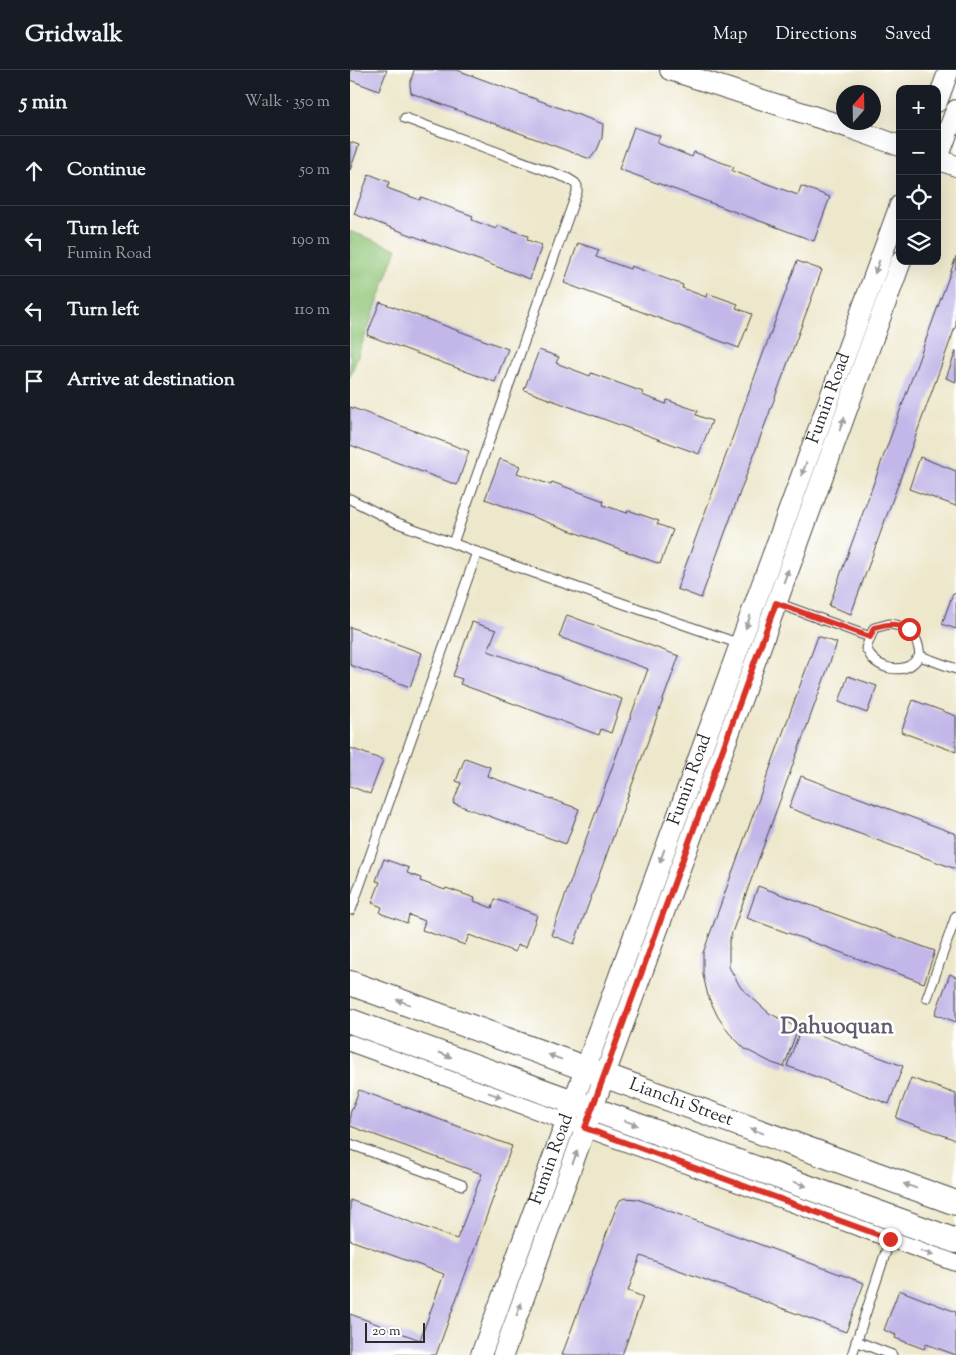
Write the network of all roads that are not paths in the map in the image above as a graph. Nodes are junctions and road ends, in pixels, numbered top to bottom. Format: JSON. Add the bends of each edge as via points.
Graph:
{"nodes":[{"id":1,"x":670,"y":70,"type":"edge"},
{"id":2,"x":949,"y":70,"type":"edge"},
{"id":3,"x":941,"y":91,"type":"edge"},
{"id":4,"x":956,"y":110,"type":"edge"},
{"id":5,"x":405,"y":118,"type":"dead end"},
{"id":6,"x":896,"y":145,"type":"edge"},
{"id":7,"x":942,"y":162,"type":"edge"},
{"id":8,"x":896,"y":215,"type":"edge"},
{"id":9,"x":900,"y":265,"type":"edge"},
{"id":10,"x":350,"y":499,"type":"edge"},
{"id":11,"x":453,"y":543,"type":"junction"},
{"id":12,"x":477,"y":552,"type":"junction"},
{"id":13,"x":776,"y":603,"type":"junction"},
{"id":14,"x":870,"y":637,"type":"junction"},
{"id":15,"x":740,"y":644,"type":"junction"},
{"id":16,"x":920,"y":656,"type":"junction"},
{"id":17,"x":956,"y":669,"type":"edge"},
{"id":18,"x":351,"y":910,"type":"edge"},
{"id":19,"x":956,"y":916,"type":"edge"},
{"id":20,"x":350,"y":982,"type":"edge"},
{"id":21,"x":927,"y":998,"type":"dead end"},
{"id":22,"x":350,"y":1021,"type":"edge"},
{"id":23,"x":350,"y":1043,"type":"edge"},
{"id":24,"x":595,"y":1072,"type":"junction"},
{"id":25,"x":579,"y":1115,"type":"junction"},
{"id":26,"x":350,"y":1144,"type":"edge"},
{"id":27,"x":462,"y":1185,"type":"dead end"},
{"id":28,"x":956,"y":1203,"type":"edge"},
{"id":29,"x":890,"y":1239,"type":"junction"},
{"id":30,"x":956,"y":1241,"type":"edge"},
{"id":31,"x":956,"y":1263,"type":"edge"},
{"id":32,"x":856,"y":1341,"type":"junction"},
{"id":33,"x":481,"y":1355,"type":"edge"},
{"id":34,"x":503,"y":1355,"type":"edge"},
{"id":35,"x":852,"y":1355,"type":"edge"},
{"id":36,"x":892,"y":1355,"type":"edge"}],
"edges":[{"from":1,"to":6,"type":"street"},
{"from":2,"to":3,"type":"street"},
{"from":4,"to":7,"type":"street"},
{"from":5,"to":11,"type":"lane","via":[[568,178],[577,186]]},
{"from":8,"to":15,"type":"street","name":"Fumin Road","one_way":true},
{"from":13,"to":9,"type":"street","name":"Fumin Road","one_way":true},
{"from":10,"to":11,"type":"lane","via":[[395,522]]},
{"from":11,"to":12,"type":"lane"},
{"from":12,"to":15,"type":"lane"},
{"from":12,"to":18,"type":"lane"},
{"from":13,"to":14,"type":"lane"},
{"from":13,"to":24,"type":"street","name":"Fumin Road"},
{"from":14,"to":16,"type":"lane","via":[[874,628],[897,624],[909,629],[917,638]]},
{"from":14,"to":16,"type":"lane","via":[[866,648],[881,665],[899,669],[910,666]]},
{"from":15,"to":24,"type":"street","name":"Fumin Road","one_way":true},
{"from":16,"to":17,"type":"lane"},
{"from":19,"to":21,"type":"lane"},
{"from":24,"to":20,"type":"main road","name":"Lianchi Street","one_way":true},
{"from":22,"to":25,"type":"main road","name":"Lianchi Street","one_way":true},
{"from":23,"to":25,"type":"street","one_way":true},
{"from":24,"to":25,"type":"street","name":"Fumin Road"},
{"from":28,"to":24,"type":"main road","name":"Lianchi Street","one_way":true},
{"from":25,"to":29,"type":"street"},
{"from":25,"to":30,"type":"main road","name":"Lianchi Street","one_way":true},
{"from":25,"to":33,"type":"street","name":"Fumin Road"},
{"from":34,"to":25,"type":"street","name":"Fumin Road","one_way":true},
{"from":26,"to":27,"type":"lane"},
{"from":29,"to":31,"type":"street","one_way":true},
{"from":29,"to":32,"type":"lane"},
{"from":32,"to":35,"type":"lane"},
{"from":32,"to":36,"type":"lane"}]}
